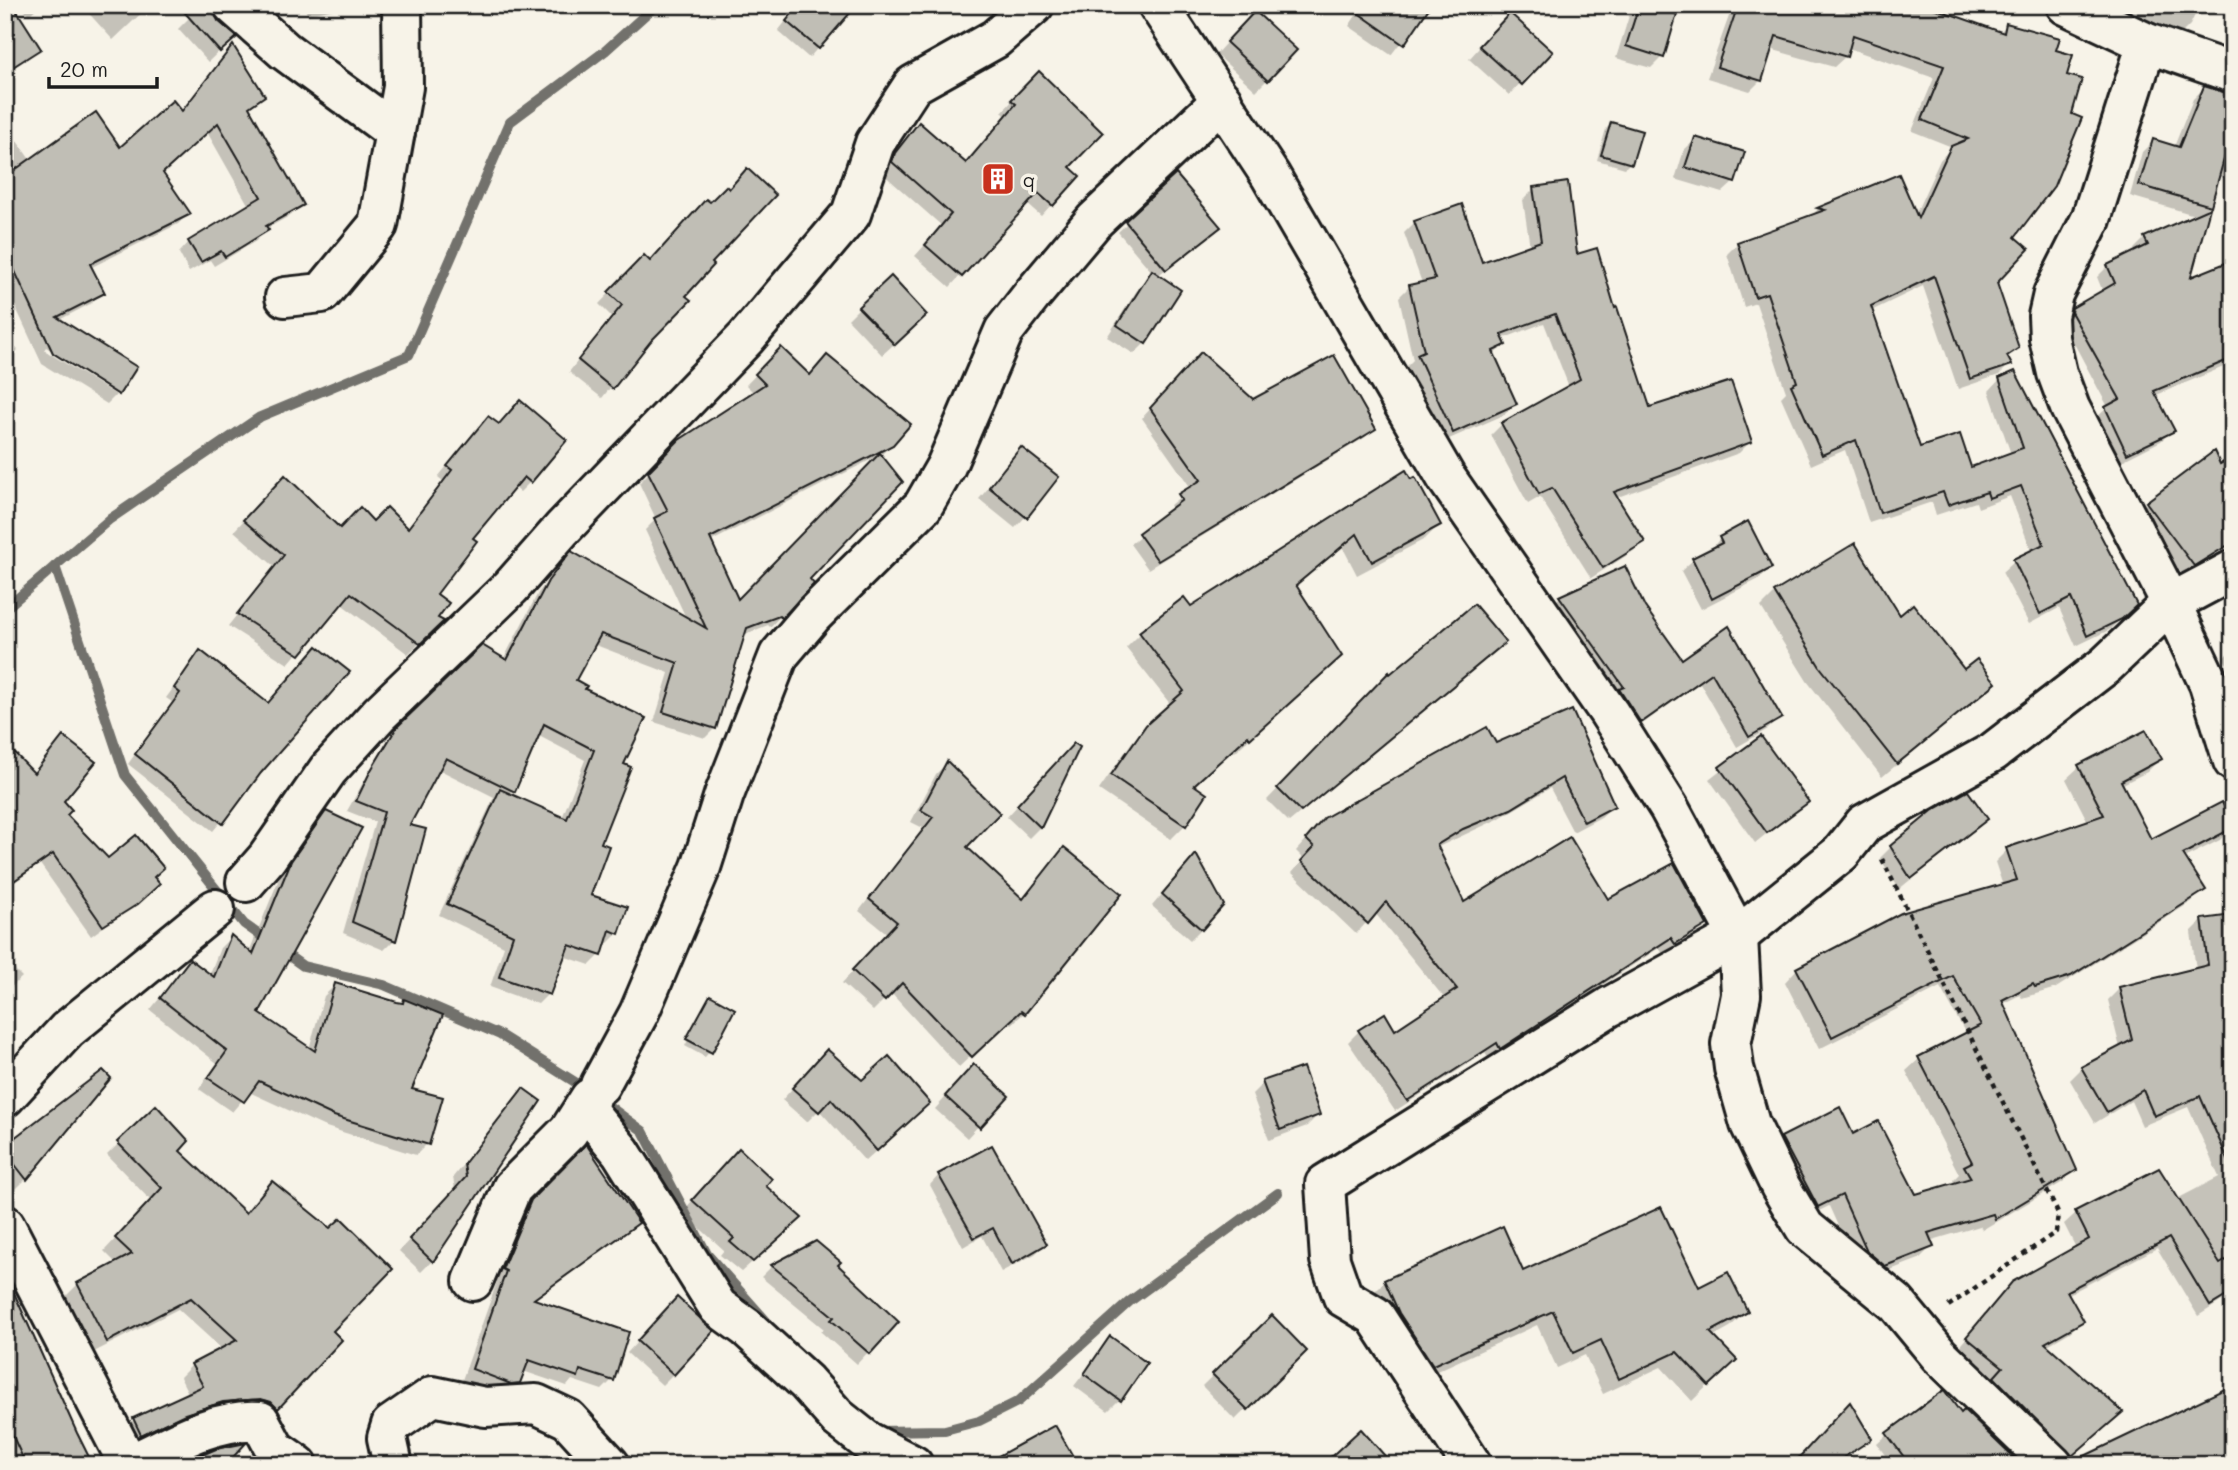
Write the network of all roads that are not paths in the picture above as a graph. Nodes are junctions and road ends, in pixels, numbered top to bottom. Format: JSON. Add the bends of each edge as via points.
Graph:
{"nodes":[{"id":1,"x":233,"y":5,"type":"edge"},
{"id":2,"x":402,"y":5,"type":"edge"},
{"id":3,"x":1034,"y":5,"type":"edge"},
{"id":4,"x":1158,"y":5,"type":"edge"},
{"id":5,"x":2066,"y":5,"type":"edge"},
{"id":6,"x":2147,"y":43,"type":"junction"},
{"id":7,"x":2229,"y":63,"type":"edge"},
{"id":8,"x":1222,"y":100,"type":"junction"},
{"id":9,"x":395,"y":132,"type":"junction"},
{"id":10,"x":285,"y":297,"type":"dead end"},
{"id":11,"x":2233,"y":570,"type":"edge"},
{"id":12,"x":2171,"y":603,"type":"junction"},
{"id":13,"x":2233,"y":761,"type":"edge"},
{"id":14,"x":246,"y":882,"type":"dead end"},
{"id":15,"x":215,"y":909,"type":"dead end"},
{"id":16,"x":1738,"y":936,"type":"junction"},
{"id":17,"x":5,"y":1097,"type":"edge"},
{"id":18,"x":592,"y":1097,"type":"junction"},
{"id":19,"x":5,"y":1225,"type":"edge"},
{"id":20,"x":473,"y":1281,"type":"dead end"},
{"id":21,"x":298,"y":1465,"type":"edge"},
{"id":22,"x":393,"y":1465,"type":"edge"},
{"id":23,"x":610,"y":1465,"type":"edge"},
{"id":24,"x":913,"y":1465,"type":"edge"},
{"id":25,"x":1472,"y":1465,"type":"edge"},
{"id":26,"x":2053,"y":1465,"type":"edge"}],
"edges":[{"from":1,"to":9,"type":"street","via":[[285,51]]},
{"from":2,"to":9,"type":"street","via":[[403,87]]},
{"from":3,"to":14,"type":"street","via":[[995,39],[913,85],[875,143],[851,214],[746,338],[511,587],[380,713],[328,771]]},
{"from":4,"to":8,"type":"street"},
{"from":5,"to":6,"type":"street"},
{"from":6,"to":7,"type":"street"},
{"from":6,"to":12,"type":"street","via":[[2091,219],[2053,294],[2049,338],[2070,408]]},
{"from":8,"to":16,"type":"street","via":[[1447,479],[1669,808]]},
{"from":8,"to":18,"type":"street","via":[[1095,220],[1032,295],[1004,331],[946,466],[923,506],[779,655],[701,867],[639,1013]]},
{"from":9,"to":10,"type":"street","via":[[378,225],[322,293]]},
{"from":11,"to":12,"type":"street"},
{"from":12,"to":13,"type":"street","via":[[2209,684]]},
{"from":12,"to":16,"type":"street","via":[[2106,665],[1993,752],[1864,824],[1841,853]]},
{"from":15,"to":17,"type":"street","via":[[67,1030]]},
{"from":16,"to":25,"type":"street","via":[[1609,1007],[1325,1184],[1330,1260],[1343,1297],[1375,1316]]},
{"from":16,"to":26,"type":"street","via":[[1741,995],[1731,1044],[1734,1068],[1750,1124],[1805,1228],[1896,1303],[1938,1355]]},
{"from":18,"to":20,"type":"street","via":[[569,1131],[512,1188]]},
{"from":18,"to":24,"type":"street","via":[[718,1307],[806,1382],[838,1419],[867,1441]]},
{"from":19,"to":21,"type":"street","via":[[129,1465],[244,1420],[260,1422],[275,1449]]},
{"from":22,"to":23,"type":"street","via":[[387,1438],[391,1425],[433,1396],[485,1407],[536,1404],[568,1419]]}]}
